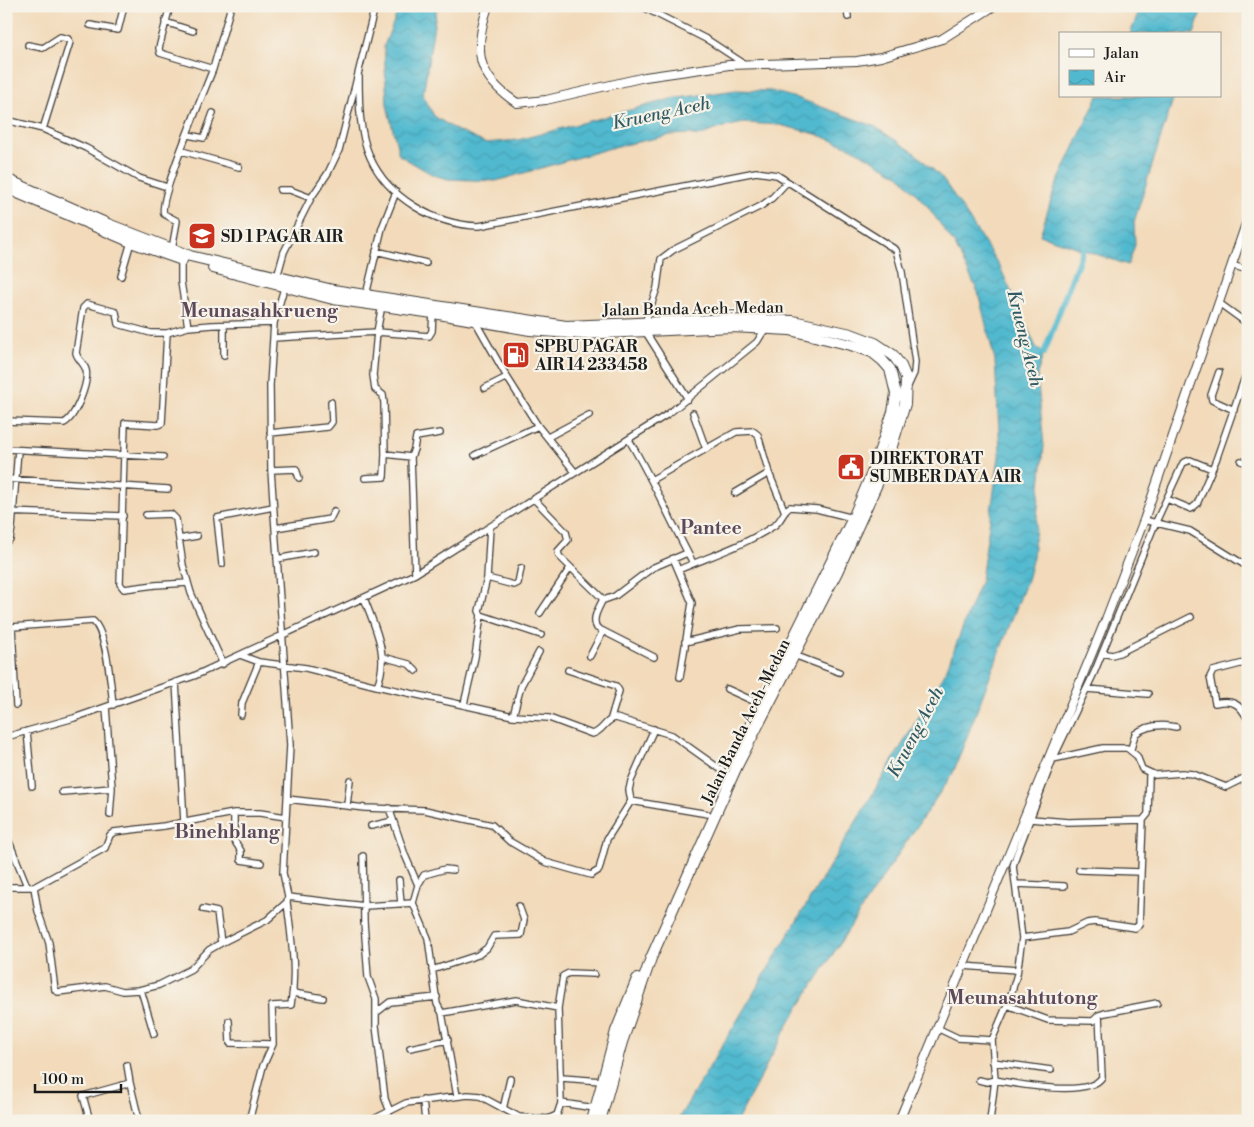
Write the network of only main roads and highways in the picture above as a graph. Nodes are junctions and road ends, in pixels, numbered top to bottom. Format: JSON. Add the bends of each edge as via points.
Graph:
{"nodes":[{"id":1,"x":6,"y":179,"type":"edge"},
{"id":2,"x":6,"y":188,"type":"edge"},
{"id":3,"x":434,"y":309,"type":"junction"},
{"id":4,"x":645,"y":327,"type":"junction"},
{"id":5,"x":790,"y":653,"type":"junction"},
{"id":6,"x":592,"y":1121,"type":"edge"},
{"id":7,"x":600,"y":1121,"type":"edge"}],
"edges":[{"from":1,"to":3,"type":"highway","name":"Jalan Banda Aceh-Medan","via":[[172,249],[333,290]]},
{"from":2,"to":3,"type":"highway","name":"Jalan Banda Aceh-Medan","via":[[131,242],[181,259],[333,299]]},
{"from":3,"to":4,"type":"highway","name":"Jalan Banda Aceh-Medan","via":[[566,326]]},
{"from":3,"to":4,"type":"highway","name":"Jalan Banda Aceh-Medan","via":[[475,321],[530,330],[583,334]]},
{"from":4,"to":5,"type":"highway","name":"Jalan Banda Aceh-Medan","via":[[790,330],[872,352],[890,369],[896,394],[893,412],[853,518]]},
{"from":4,"to":5,"type":"highway","name":"Jalan Banda Aceh-Medan","via":[[732,319],[809,324],[875,343],[893,355],[901,366],[906,378],[905,404],[887,462],[845,555]]},
{"from":5,"to":6,"type":"highway","name":"Jalan Banda Aceh-Medan","via":[[760,704],[726,774],[654,936],[616,1030]]},
{"from":5,"to":7,"type":"highway","name":"Jalan Banda Aceh-Medan","via":[[651,958],[622,1042]]}]}
